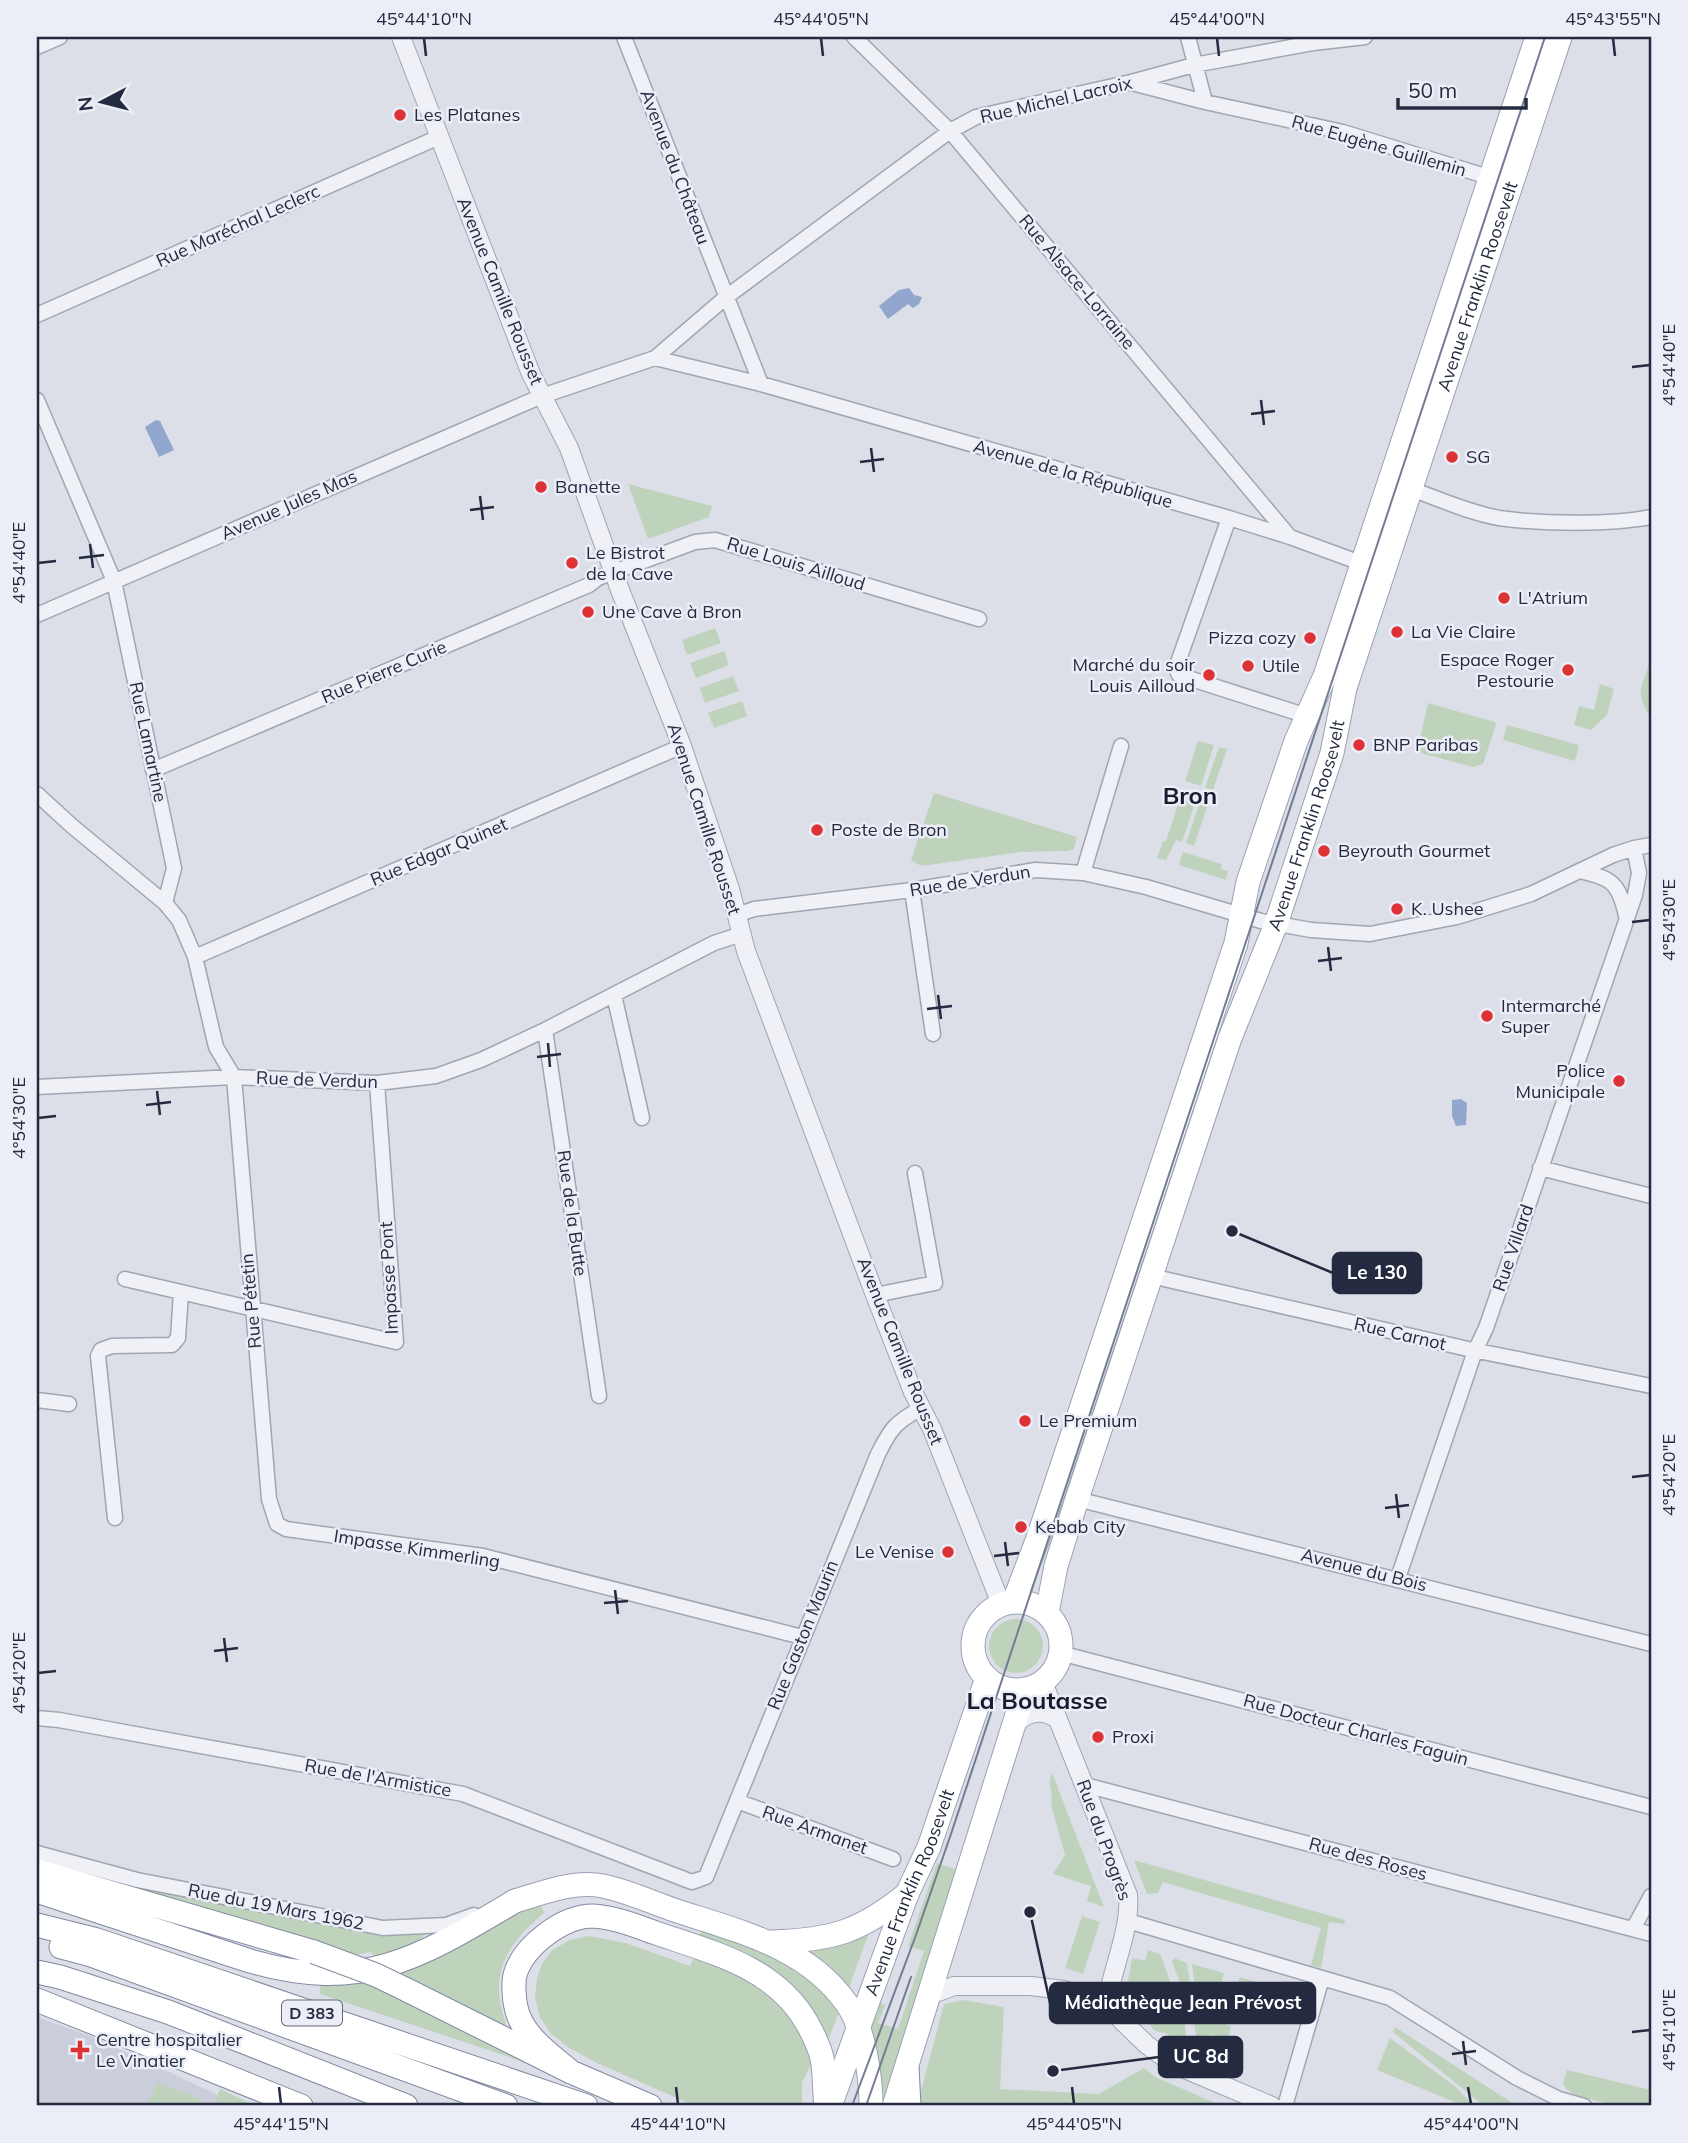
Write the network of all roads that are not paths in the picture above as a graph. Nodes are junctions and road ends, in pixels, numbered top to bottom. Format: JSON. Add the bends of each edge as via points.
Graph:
{"nodes":[{"id":1,"x":60,"y":37,"type":"edge"},
{"id":2,"x":401,"y":37,"type":"edge"},
{"id":3,"x":624,"y":37,"type":"edge"},
{"id":4,"x":854,"y":37,"type":"edge"},
{"id":5,"x":1188,"y":37,"type":"edge"},
{"id":6,"x":1364,"y":37,"type":"edge"},
{"id":7,"x":1537,"y":37,"type":"edge"},
{"id":8,"x":1560,"y":37,"type":"edge"},
{"id":9,"x":37,"y":47,"type":"edge"},
{"id":10,"x":1194,"y":65,"type":"junction"},
{"id":11,"x":1131,"y":82,"type":"junction"},
{"id":12,"x":1205,"y":102,"type":"junction"},
{"id":13,"x":950,"y":131,"type":"junction"},
{"id":14,"x":439,"y":137,"type":"junction"},
{"id":15,"x":1490,"y":177,"type":"junction"},
{"id":16,"x":1511,"y":186,"type":"junction"},
{"id":17,"x":725,"y":298,"type":"junction"},
{"id":18,"x":37,"y":315,"type":"edge"},
{"id":19,"x":655,"y":358,"type":"junction"},
{"id":20,"x":761,"y":384,"type":"junction"},
{"id":21,"x":542,"y":396,"type":"junction"},
{"id":22,"x":37,"y":400,"type":"edge"},
{"id":23,"x":1411,"y":489,"type":"junction"},
{"id":24,"x":1651,"y":517,"type":"edge"},
{"id":25,"x":1228,"y":518,"type":"junction"},
{"id":26,"x":1290,"y":537,"type":"junction"},
{"id":27,"x":1374,"y":567,"type":"junction"},
{"id":28,"x":614,"y":572,"type":"junction"},
{"id":29,"x":114,"y":581,"type":"junction"},
{"id":30,"x":37,"y":615,"type":"edge"},
{"id":31,"x":979,"y":619,"type":"dead end"},
{"id":32,"x":1307,"y":716,"type":"junction"},
{"id":33,"x":682,"y":746,"type":"junction"},
{"id":34,"x":1121,"y":746,"type":"dead end"},
{"id":35,"x":153,"y":770,"type":"junction"},
{"id":36,"x":37,"y":794,"type":"edge"},
{"id":37,"x":1651,"y":845,"type":"edge"},
{"id":38,"x":1634,"y":848,"type":"junction"},
{"id":39,"x":1579,"y":871,"type":"junction"},
{"id":40,"x":1083,"y":873,"type":"junction"},
{"id":41,"x":912,"y":890,"type":"junction"},
{"id":42,"x":165,"y":903,"type":"junction"},
{"id":43,"x":737,"y":915,"type":"junction"},
{"id":44,"x":1241,"y":915,"type":"junction"},
{"id":45,"x":1626,"y":918,"type":"junction"},
{"id":46,"x":1276,"y":924,"type":"junction"},
{"id":47,"x":742,"y":934,"type":"junction"},
{"id":48,"x":195,"y":957,"type":"junction"},
{"id":49,"x":614,"y":995,"type":"junction"},
{"id":50,"x":545,"y":1030,"type":"junction"},
{"id":51,"x":933,"y":1034,"type":"dead end"},
{"id":52,"x":233,"y":1077,"type":"junction"},
{"id":53,"x":377,"y":1083,"type":"junction"},
{"id":54,"x":37,"y":1087,"type":"edge"},
{"id":55,"x":642,"y":1118,"type":"dead end"},
{"id":56,"x":1540,"y":1168,"type":"junction"},
{"id":57,"x":915,"y":1173,"type":"dead end"},
{"id":58,"x":1651,"y":1196,"type":"edge"},
{"id":59,"x":1151,"y":1276,"type":"junction"},
{"id":60,"x":125,"y":1279,"type":"dead end"},
{"id":61,"x":181,"y":1292,"type":"junction"},
{"id":62,"x":875,"y":1295,"type":"junction"},
{"id":63,"x":252,"y":1309,"type":"junction"},
{"id":64,"x":1475,"y":1351,"type":"junction"},
{"id":65,"x":1651,"y":1387,"type":"edge"},
{"id":66,"x":599,"y":1396,"type":"dead end"},
{"id":67,"x":37,"y":1400,"type":"edge"},
{"id":68,"x":69,"y":1404,"type":"dead end"},
{"id":69,"x":921,"y":1408,"type":"junction"},
{"id":70,"x":1077,"y":1499,"type":"junction"},
{"id":71,"x":115,"y":1518,"type":"dead end"},
{"id":72,"x":277,"y":1524,"type":"joint"},
{"id":73,"x":1398,"y":1578,"type":"junction"},
{"id":74,"x":1008,"y":1603,"type":"junction"},
{"id":75,"x":1047,"y":1613,"type":"junction"},
{"id":76,"x":802,"y":1637,"type":"junction"},
{"id":77,"x":1651,"y":1644,"type":"edge"},
{"id":78,"x":1060,"y":1653,"type":"junction"},
{"id":79,"x":987,"y":1678,"type":"junction"},
{"id":80,"x":1034,"y":1685,"type":"junction"},
{"id":81,"x":37,"y":1718,"type":"edge"},
{"id":82,"x":1057,"y":1719,"type":"junction"},
{"id":83,"x":1014,"y":1725,"type":"junction"},
{"id":84,"x":1085,"y":1785,"type":"junction"},
{"id":85,"x":737,"y":1801,"type":"junction"},
{"id":86,"x":1651,"y":1807,"type":"edge"},
{"id":87,"x":37,"y":1853,"type":"edge"},
{"id":88,"x":893,"y":1859,"type":"dead end"},
{"id":89,"x":37,"y":1871,"type":"edge"},
{"id":90,"x":706,"y":1877,"type":"joint"},
{"id":91,"x":37,"y":1891,"type":"edge"},
{"id":92,"x":907,"y":1894,"type":"junction"},
{"id":93,"x":1651,"y":1896,"type":"edge"},
{"id":94,"x":515,"y":1901,"type":"junction"},
{"id":95,"x":1128,"y":1921,"type":"junction"},
{"id":96,"x":37,"y":1925,"type":"edge"},
{"id":97,"x":1633,"y":1929,"type":"junction"},
{"id":98,"x":1651,"y":1934,"type":"edge"},
{"id":99,"x":37,"y":1940,"type":"edge"},
{"id":100,"x":772,"y":1942,"type":"junction"},
{"id":101,"x":37,"y":1972,"type":"edge"},
{"id":102,"x":1322,"y":1978,"type":"junction"},
{"id":103,"x":930,"y":1995,"type":"junction"},
{"id":104,"x":37,"y":2000,"type":"edge"},
{"id":105,"x":1107,"y":2003,"type":"junction"},
{"id":106,"x":858,"y":2027,"type":"junction"},
{"id":107,"x":907,"y":2067,"type":"junction"},
{"id":108,"x":571,"y":2072,"type":"junction"},
{"id":109,"x":287,"y":2102,"type":"edge"},
{"id":110,"x":301,"y":2106,"type":"edge"},
{"id":111,"x":406,"y":2106,"type":"edge"},
{"id":112,"x":506,"y":2106,"type":"edge"},
{"id":113,"x":586,"y":2106,"type":"edge"},
{"id":114,"x":650,"y":2106,"type":"edge"},
{"id":115,"x":828,"y":2106,"type":"edge"},
{"id":116,"x":871,"y":2106,"type":"edge"},
{"id":117,"x":894,"y":2106,"type":"edge"},
{"id":118,"x":909,"y":2106,"type":"edge"},
{"id":119,"x":1272,"y":2106,"type":"edge"},
{"id":120,"x":1285,"y":2106,"type":"edge"},
{"id":121,"x":1584,"y":2106,"type":"edge"}],
"edges":[{"from":1,"to":9,"type":"street"},
{"from":2,"to":14,"type":"street","name":"Avenue Camille Rousset"},
{"from":3,"to":17,"type":"street","name":"Avenue du Château"},
{"from":4,"to":13,"type":"street","name":"Rue Alsace-Lorraine"},
{"from":5,"to":10,"type":"street"},
{"from":6,"to":10,"type":"street","name":"Rue Michel Lacroix"},
{"from":7,"to":15,"type":"main road","name":"Avenue Franklin Roosevelt"},
{"from":8,"to":16,"type":"main road","name":"Avenue Franklin Roosevelt"},
{"from":10,"to":11,"type":"street","name":"Rue Michel Lacroix"},
{"from":10,"to":12,"type":"street"},
{"from":11,"to":12,"type":"street","name":"Rue Eugène Guillemin"},
{"from":11,"to":13,"type":"street","name":"Rue Michel Lacroix","via":[[976,117]]},
{"from":12,"to":15,"type":"street","name":"Rue Eugène Guillemin","via":[[1343,132]]},
{"from":13,"to":17,"type":"street","name":"Rue Michel Lacroix"},
{"from":13,"to":26,"type":"street","name":"Rue Alsace-Lorraine"},
{"from":14,"to":18,"type":"street","name":"Rue Maréchal Leclerc"},
{"from":14,"to":21,"type":"street","name":"Avenue Camille Rousset"},
{"from":15,"to":16,"type":"street","name":"Rue Eugène Guillemin"},
{"from":15,"to":27,"type":"main road","name":"Avenue Franklin Roosevelt"},
{"from":16,"to":23,"type":"main road","name":"Avenue Franklin Roosevelt"},
{"from":17,"to":19,"type":"street","name":"Rue Michel Lacroix"},
{"from":17,"to":20,"type":"street"},
{"from":19,"to":20,"type":"street","name":"Avenue de la République"},
{"from":19,"to":21,"type":"street"},
{"from":20,"to":25,"type":"street","name":"Avenue de la République"},
{"from":21,"to":28,"type":"street","name":"Avenue Camille Rousset","via":[[569,449]]},
{"from":21,"to":29,"type":"street","name":"Avenue Jules Mas"},
{"from":22,"to":29,"type":"street","name":"Rue Lamartine"},
{"from":23,"to":24,"type":"street","via":[[1497,517],[1538,521]]},
{"from":23,"to":27,"type":"main road","name":"Avenue Franklin Roosevelt"},
{"from":25,"to":26,"type":"street","name":"Avenue de la République"},
{"from":25,"to":32,"type":"street","via":[[1176,668],[1179,675]]},
{"from":26,"to":27,"type":"street","name":"Avenue de la République"},
{"from":27,"to":32,"type":"main road","name":"Avenue Franklin Roosevelt"},
{"from":27,"to":46,"type":"main road","name":"Avenue Franklin Roosevelt","via":[[1332,753]]},
{"from":28,"to":31,"type":"street","name":"Rue Louis Ailloud","via":[[695,542],[715,540]]},
{"from":28,"to":33,"type":"street","name":"Avenue Camille Rousset"},
{"from":28,"to":35,"type":"street","name":"Rue Pierre Curie"},
{"from":29,"to":30,"type":"street","name":"Avenue Jules Mas"},
{"from":29,"to":35,"type":"street","name":"Rue Lamartine"},
{"from":32,"to":44,"type":"main road","name":"Avenue Franklin Roosevelt","via":[[1248,882]]},
{"from":33,"to":43,"type":"street","name":"Avenue Camille Rousset"},
{"from":33,"to":48,"type":"street","name":"Rue Edgar Quinet"},
{"from":34,"to":40,"type":"street"},
{"from":35,"to":42,"type":"street","name":"Rue Lamartine","via":[[174,868]]},
{"from":36,"to":42,"type":"street","name":"Rue de Verdun"},
{"from":37,"to":38,"type":"street","name":"Rue de Verdun"},
{"from":38,"to":39,"type":"street","name":"Rue de Verdun"},
{"from":38,"to":45,"type":"street","name":"Rue Villard","via":[[1639,873]]},
{"from":39,"to":45,"type":"street","via":[[1604,877],[1613,885],[1622,897]]},
{"from":39,"to":46,"type":"street","name":"Rue de Verdun","via":[[1531,894],[1395,931],[1358,934]]},
{"from":40,"to":41,"type":"street","name":"Rue de Verdun","via":[[1036,870]]},
{"from":40,"to":44,"type":"street","name":"Rue de Verdun"},
{"from":41,"to":43,"type":"street","name":"Rue de Verdun","via":[[754,909]]},
{"from":41,"to":51,"type":"street"},
{"from":42,"to":48,"type":"street","name":"Rue de Verdun","via":[[179,920]]},
{"from":43,"to":47,"type":"street","name":"Avenue Camille Rousset"},
{"from":44,"to":46,"type":"street","name":"Rue de Verdun"},
{"from":44,"to":74,"type":"main road","name":"Avenue Franklin Roosevelt","via":[[1223,983],[1038,1538]]},
{"from":45,"to":56,"type":"street","name":"Rue Villard"},
{"from":46,"to":59,"type":"main road","name":"Avenue Franklin Roosevelt","via":[[1230,1038]]},
{"from":47,"to":49,"type":"street","name":"Rue de Verdun","via":[[714,943]]},
{"from":47,"to":62,"type":"street","name":"Avenue Camille Rousset"},
{"from":48,"to":52,"type":"street","name":"Rue de Verdun","via":[[216,1047]]},
{"from":49,"to":50,"type":"street","name":"Rue de Verdun"},
{"from":49,"to":55,"type":"street"},
{"from":50,"to":53,"type":"street","name":"Rue de Verdun","via":[[436,1076]]},
{"from":50,"to":66,"type":"street","name":"Rue de la Butte"},
{"from":52,"to":53,"type":"street","name":"Rue de Verdun"},
{"from":52,"to":54,"type":"street"},
{"from":52,"to":63,"type":"street","name":"Rue Pétetin"},
{"from":53,"to":63,"type":"street","name":"Impasse Pont","via":[[396,1342]]},
{"from":56,"to":58,"type":"street"},
{"from":56,"to":64,"type":"street","name":"Rue Villard"},
{"from":57,"to":62,"type":"street","via":[[935,1283]]},
{"from":59,"to":64,"type":"street","name":"Rue Carnot"},
{"from":59,"to":70,"type":"main road","name":"Avenue Franklin Roosevelt"},
{"from":60,"to":61,"type":"street","name":"Impasse Pont"},
{"from":61,"to":63,"type":"street","name":"Impasse Pont"},
{"from":61,"to":71,"type":"street","via":[[178,1338],[172,1345],[112,1346],[101,1350],[99,1356]]},
{"from":62,"to":69,"type":"street","name":"Avenue Camille Rousset"},
{"from":63,"to":72,"type":"street","name":"Rue Pétetin","via":[[269,1499]]},
{"from":64,"to":65,"type":"street","name":"Rue Carnot"},
{"from":64,"to":73,"type":"street","name":"Rue Villard"},
{"from":67,"to":68,"type":"street"},
{"from":69,"to":74,"type":"street","name":"Avenue Camille Rousset"},
{"from":69,"to":76,"type":"street","name":"Rue Gaston Maurin","via":[[891,1428]]},
{"from":70,"to":73,"type":"street","name":"Avenue du Bois"},
{"from":70,"to":75,"type":"main road","name":"Avenue Franklin Roosevelt"},
{"from":72,"to":76,"type":"street","name":"Impasse Kimmerling","via":[[286,1529],[483,1556]]},
{"from":73,"to":77,"type":"street","name":"Avenue du Bois"},
{"from":74,"to":75,"type":"main road","via":[[1034,1605]]},
{"from":74,"to":79,"type":"main road","name":"Avenue Franklin Roosevelt","via":[[984,1617],[974,1637],[973,1652]]},
{"from":75,"to":78,"type":"main road","via":[[1059,1631]]},
{"from":76,"to":85,"type":"street","name":"Rue Gaston Maurin"},
{"from":78,"to":80,"type":"main road","via":[[1054,1669]]},
{"from":78,"to":86,"type":"street","name":"Rue Docteur Charles Faguin"},
{"from":79,"to":80,"type":"main road","via":[[1006,1689]]},
{"from":79,"to":92,"type":"main road","name":"Avenue Franklin Roosevelt","via":[[929,1847]]},
{"from":80,"to":82,"type":"street","name":"Rue du Progrès"},
{"from":80,"to":83,"type":"main road"},
{"from":81,"to":90,"type":"street","name":"Rue de l'Armistice","via":[[463,1794],[692,1882]]},
{"from":82,"to":83,"type":"street","via":[[1040,1712]]},
{"from":82,"to":84,"type":"street","name":"Rue du Progrès"},
{"from":83,"to":103,"type":"main road"},
{"from":84,"to":95,"type":"street","name":"Rue du Progrès","via":[[1128,1895]]},
{"from":84,"to":97,"type":"street","name":"Rue des Roses"},
{"from":85,"to":88,"type":"street","name":"Rue Armanet"},
{"from":85,"to":90,"type":"street","name":"Rue Gaston Maurin"},
{"from":87,"to":94,"type":"street","name":"Rue du 19 Mars 1962","via":[[137,1880],[383,1928],[446,1925]]},
{"from":89,"to":108,"type":"main road","bridge":true,"via":[[366,1971]]},
{"from":91,"to":94,"type":"main road","via":[[260,1963],[310,1973],[354,1973],[391,1965],[428,1951]]},
{"from":92,"to":100,"type":"main road","via":[[880,1916],[847,1932]]},
{"from":92,"to":106,"type":"main road","name":"Avenue Franklin Roosevelt"},
{"from":93,"to":97,"type":"street"},
{"from":94,"to":100,"type":"main road","via":[[562,1887],[602,1885]]},
{"from":95,"to":102,"type":"street"},
{"from":95,"to":105,"type":"street","name":"Rue du Progrès"},
{"from":96,"to":113,"type":"main road","number":"D 383","via":[[97,1940]]},
{"from":97,"to":98,"type":"street","name":"Rue des Roses"},
{"from":99,"to":112,"type":"main road","via":[[91,1955]]},
{"from":100,"to":106,"type":"main road","via":[[829,1982],[848,2004]]},
{"from":101,"to":111,"type":"main road","via":[[168,2012]]},
{"from":102,"to":120,"type":"street"},
{"from":102,"to":121,"type":"street","via":[[1390,1998],[1517,2078]]},
{"from":103,"to":105,"type":"street","via":[[954,1986],[1031,1986]]},
{"from":103,"to":107,"type":"main road"},
{"from":104,"to":109,"type":"main road"},
{"from":105,"to":119,"type":"street","via":[[1166,2060]]},
{"from":106,"to":115,"type":"main road","name":"Avenue Franklin Roosevelt"},
{"from":106,"to":116,"type":"main road"},
{"from":107,"to":117,"type":"main road"},
{"from":107,"to":118,"type":"main road"},
{"from":108,"to":114,"type":"main road"},
{"from":108,"to":115,"type":"main road","via":[[526,2029],[516,2008],[515,1976],[527,1952],[557,1926],[591,1916],[626,1922],[737,1962],[783,1990],[815,2038]]},
{"from":109,"to":110,"type":"main road"}]}
